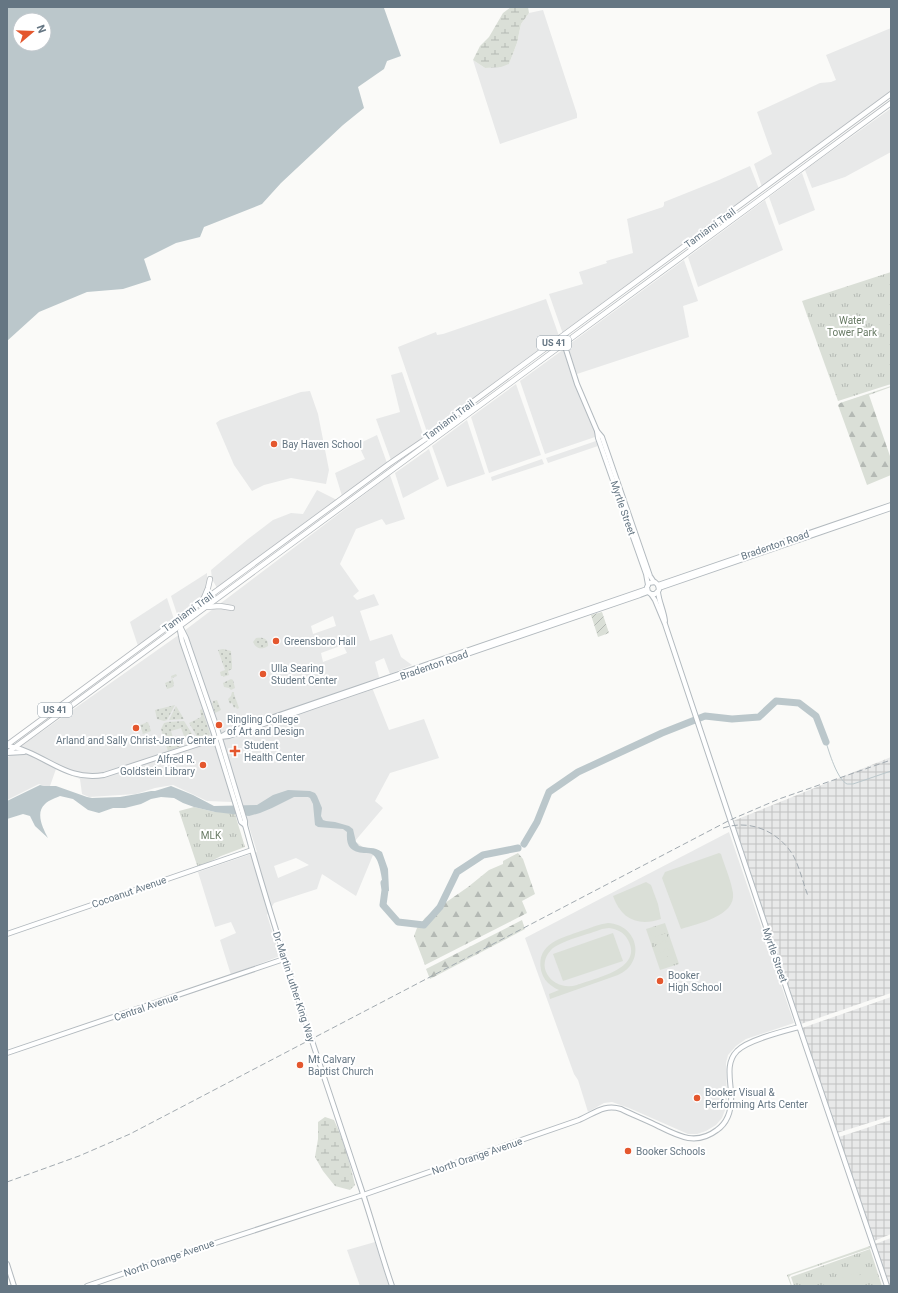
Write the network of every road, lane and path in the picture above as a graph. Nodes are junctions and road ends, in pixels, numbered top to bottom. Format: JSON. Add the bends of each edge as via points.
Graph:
{"nodes":[{"id":1,"x":891,"y":94,"type":"edge"},
{"id":2,"x":891,"y":103,"type":"edge"},
{"id":3,"x":870,"y":110,"type":"junction"},
{"id":4,"x":871,"y":118,"type":"junction"},
{"id":5,"x":562,"y":337,"type":"junction"},
{"id":6,"x":564,"y":344,"type":"junction"},
{"id":7,"x":597,"y":431,"type":"junction"},
{"id":8,"x":891,"y":505,"type":"edge"},
{"id":9,"x":891,"y":508,"type":"edge"},
{"id":10,"x":210,"y":579,"type":"dead end"},
{"id":11,"x":657,"y":587,"type":"junction"},
{"id":12,"x":648,"y":590,"type":"junction"},
{"id":13,"x":202,"y":602,"type":"junction"},
{"id":14,"x":205,"y":608,"type":"junction"},
{"id":15,"x":232,"y":608,"type":"dead end"},
{"id":16,"x":177,"y":620,"type":"junction"},
{"id":17,"x":665,"y":624,"type":"junction"},
{"id":18,"x":179,"y":627,"type":"junction"},
{"id":19,"x":148,"y":641,"type":"junction"},
{"id":20,"x":137,"y":650,"type":"junction"},
{"id":21,"x":139,"y":656,"type":"junction"},
{"id":22,"x":128,"y":664,"type":"junction"},
{"id":23,"x":218,"y":738,"type":"junction"},
{"id":24,"x":7,"y":746,"type":"edge"},
{"id":25,"x":16,"y":747,"type":"junction"},
{"id":26,"x":27,"y":752,"type":"junction"},
{"id":27,"x":7,"y":754,"type":"edge"},
{"id":28,"x":252,"y":850,"type":"junction"},
{"id":29,"x":7,"y":934,"type":"edge"},
{"id":30,"x":284,"y":959,"type":"junction"},
{"id":31,"x":799,"y":1027,"type":"junction"},
{"id":32,"x":7,"y":1053,"type":"edge"},
{"id":33,"x":363,"y":1195,"type":"junction"},
{"id":34,"x":7,"y":1264,"type":"edge"},
{"id":35,"x":14,"y":1286,"type":"edge"},
{"id":36,"x":87,"y":1286,"type":"edge"},
{"id":37,"x":392,"y":1286,"type":"edge"},
{"id":38,"x":887,"y":1286,"type":"edge"}],
"edges":[{"from":1,"to":3,"type":"main road","name":"Tamiami Trail","number":"US 41"},
{"from":2,"to":4,"type":"main road","name":"Tamiami Trail","number":"US 41"},
{"from":3,"to":4,"type":"main road"},
{"from":3,"to":5,"type":"main road","name":"Tamiami Trail","number":"US 41"},
{"from":4,"to":6,"type":"main road","name":"Tamiami Trail","number":"US 41"},
{"from":5,"to":6,"type":"street","name":"Myrtle Street"},
{"from":5,"to":13,"type":"main road","name":"Tamiami Trail","number":"US 41"},
{"from":6,"to":7,"type":"street","name":"Myrtle Street","via":[[577,384]]},
{"from":6,"to":14,"type":"main road","name":"Tamiami Trail","number":"US 41"},
{"from":7,"to":11,"type":"street","name":"Myrtle Street","via":[[602,437],[650,576]]},
{"from":7,"to":12,"type":"street","name":"Myrtle Street","via":[[646,574]]},
{"from":8,"to":11,"type":"street","name":"Bradenton Road"},
{"from":9,"to":11,"type":"street","name":"Bradenton Road"},
{"from":10,"to":13,"type":"main road"},
{"from":11,"to":12,"type":"street","name":"Bradenton Road","via":[[655,594]]},
{"from":11,"to":12,"type":"street","name":"Bradenton Road","via":[[651,582]]},
{"from":11,"to":17,"type":"street","name":"Myrtle Street"},
{"from":12,"to":17,"type":"street","name":"Myrtle Street"},
{"from":12,"to":23,"type":"street","name":"Bradenton Road","via":[[298,707]]},
{"from":13,"to":16,"type":"main road","name":"Tamiami Trail","number":"US 41"},
{"from":14,"to":15,"type":"main road"},
{"from":14,"to":18,"type":"main road","name":"Tamiami Trail","number":"US 41"},
{"from":16,"to":18,"type":"street","name":"Dr Martin Luther King Way"},
{"from":16,"to":19,"type":"main road","name":"Tamiami Trail","number":"US 41"},
{"from":17,"to":31,"type":"street","name":"Myrtle Street"},
{"from":18,"to":21,"type":"main road","name":"Tamiami Trail","number":"US 41"},
{"from":18,"to":23,"type":"street","name":"Dr Martin Luther King Way","via":[[186,638]]},
{"from":19,"to":20,"type":"main road","name":"Tamiami Trail","number":"US 41"},
{"from":19,"to":21,"type":"main road"},
{"from":20,"to":22,"type":"main road"},
{"from":20,"to":24,"type":"main road","name":"Tamiami Trail","number":"US 41"},
{"from":21,"to":22,"type":"main road","name":"Tamiami Trail","number":"US 41"},
{"from":22,"to":25,"type":"main road","name":"Tamiami Trail","number":"US 41"},
{"from":23,"to":26,"type":"street","name":"Bradenton Road","via":[[107,775],[93,777],[67,772]]},
{"from":23,"to":28,"type":"street","name":"Dr Martin Luther King Way"},
{"from":24,"to":25,"type":"street","name":"Bradenton Road"},
{"from":25,"to":26,"type":"street","name":"Bradenton Road"},
{"from":25,"to":27,"type":"main road","name":"Tamiami Trail","number":"US 41"},
{"from":26,"to":27,"type":"street","name":"Bradenton Road"},
{"from":28,"to":29,"type":"street","name":"Cocoanut Avenue"},
{"from":28,"to":30,"type":"street","name":"Dr Martin Luther King Way"},
{"from":30,"to":32,"type":"street","name":"Central Avenue"},
{"from":30,"to":33,"type":"street","name":"Dr Martin Luther King Way"},
{"from":31,"to":33,"type":"street","name":"North Orange Avenue","via":[[750,1043],[737,1050],[730,1068],[729,1113],[719,1129],[701,1138],[683,1137],[621,1109],[606,1107],[579,1120]]},
{"from":31,"to":38,"type":"street","name":"Myrtle Street"},
{"from":33,"to":36,"type":"street","name":"North Orange Avenue"},
{"from":33,"to":37,"type":"street","name":"Dr Martin Luther King Way"},
{"from":34,"to":35,"type":"street"}]}
